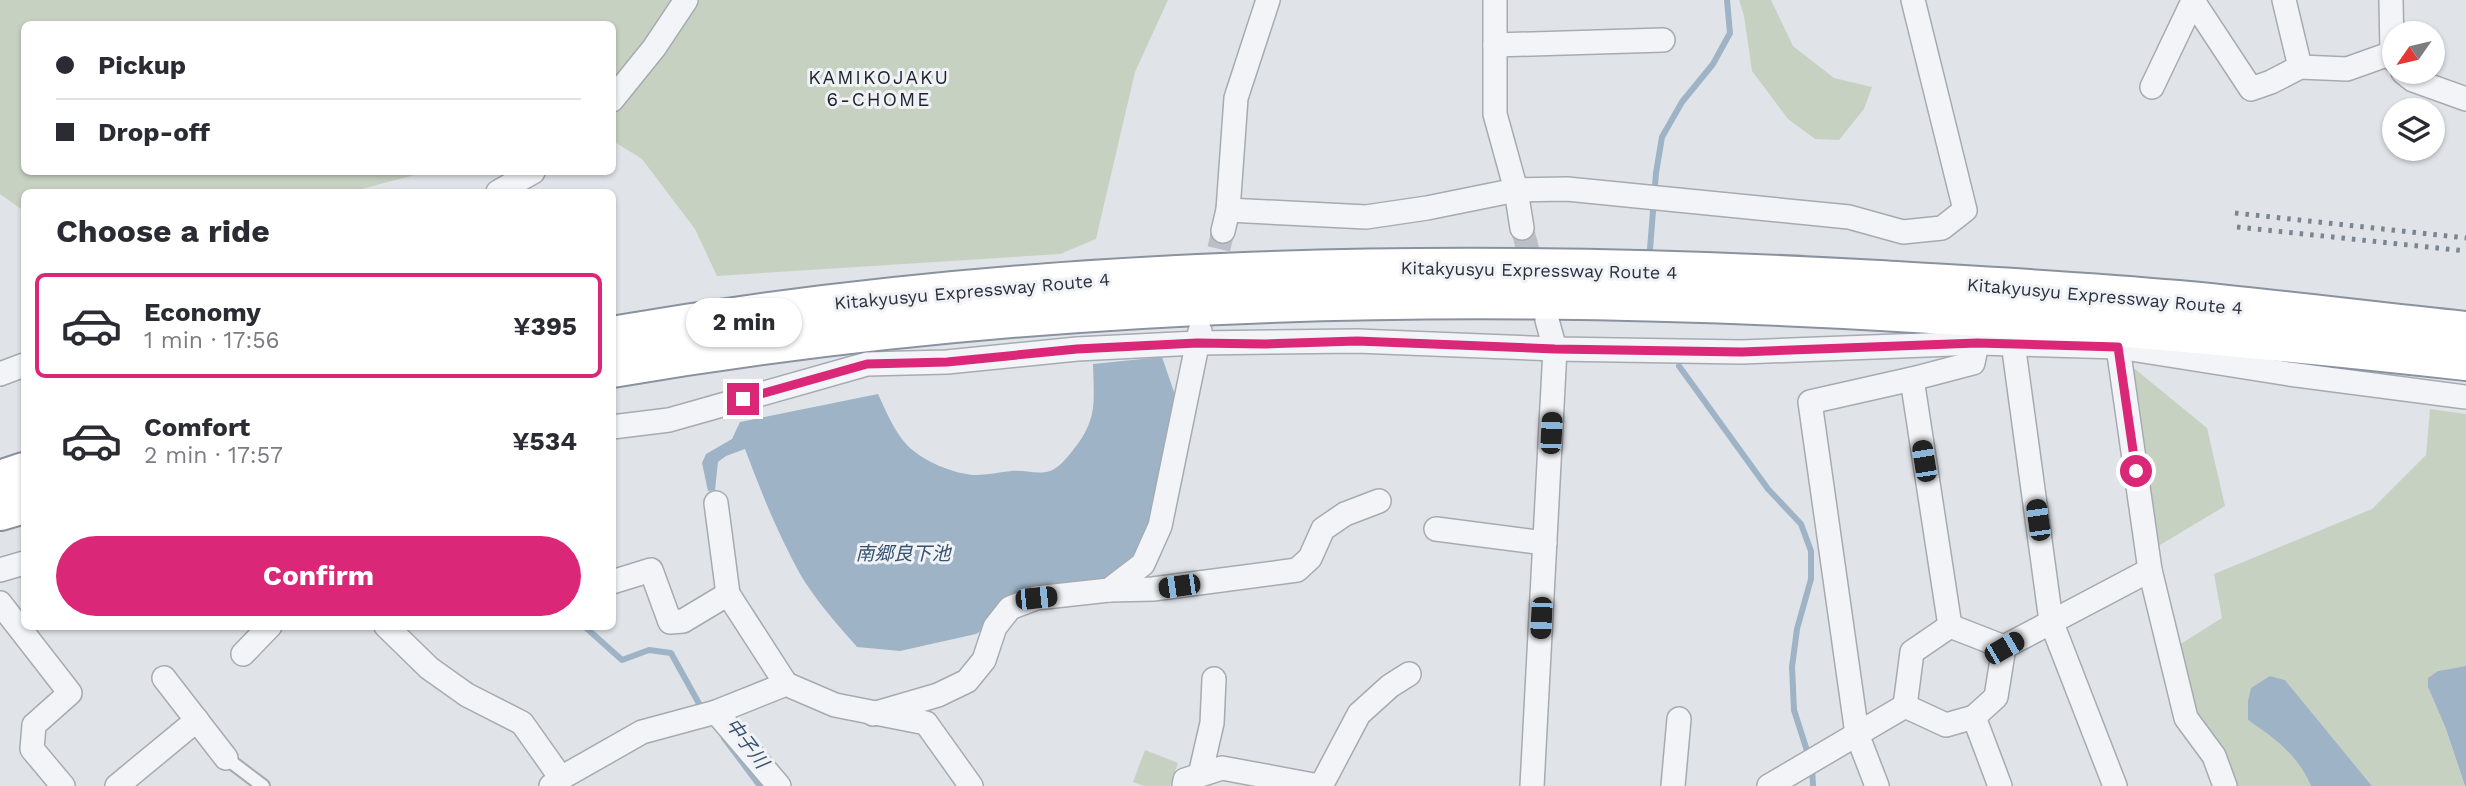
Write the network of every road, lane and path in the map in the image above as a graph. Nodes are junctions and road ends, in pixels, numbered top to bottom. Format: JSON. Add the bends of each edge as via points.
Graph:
{"nodes":[{"id":1,"x":686,"y":0,"type":"edge"},
{"id":2,"x":1268,"y":0,"type":"edge"},
{"id":3,"x":1495,"y":0,"type":"edge"},
{"id":4,"x":1913,"y":0,"type":"edge"},
{"id":5,"x":2284,"y":0,"type":"edge"},
{"id":6,"x":2391,"y":0,"type":"edge"},
{"id":7,"x":2393,"y":21,"type":"edge"},
{"id":8,"x":1663,"y":40,"type":"dead end"},
{"id":9,"x":1495,"y":45,"type":"junction"},
{"id":10,"x":2382,"y":64,"type":"edge"},
{"id":11,"x":2300,"y":67,"type":"junction"},
{"id":12,"x":2424,"y":84,"type":"edge"},
{"id":13,"x":2152,"y":87,"type":"dead end"},
{"id":14,"x":616,"y":95,"type":"edge"},
{"id":15,"x":2466,"y":99,"type":"edge"},
{"id":16,"x":528,"y":175,"type":"edge"},
{"id":17,"x":503,"y":189,"type":"edge"},
{"id":18,"x":1516,"y":190,"type":"junction"},
{"id":19,"x":1522,"y":228,"type":"tunnel mouth"},
{"id":20,"x":1547,"y":320,"type":"dead end"},
{"id":21,"x":2466,"y":331,"type":"edge"},
{"id":22,"x":616,"y":335,"type":"edge"},
{"id":23,"x":1199,"y":336,"type":"junction"},
{"id":24,"x":1977,"y":343,"type":"junction"},
{"id":25,"x":2013,"y":343,"type":"junction"},
{"id":26,"x":2118,"y":347,"type":"junction"},
{"id":27,"x":1555,"y":349,"type":"junction"},
{"id":28,"x":2466,"y":361,"type":"edge"},
{"id":29,"x":21,"y":366,"type":"edge"},
{"id":30,"x":616,"y":367,"type":"edge"},
{"id":31,"x":0,"y":374,"type":"edge"},
{"id":32,"x":1912,"y":379,"type":"junction"},
{"id":33,"x":2466,"y":397,"type":"edge"},
{"id":34,"x":616,"y":427,"type":"edge"},
{"id":35,"x":21,"y":473,"type":"edge"},
{"id":36,"x":0,"y":480,"type":"edge"},
{"id":37,"x":1379,"y":501,"type":"dead end"},
{"id":38,"x":716,"y":503,"type":"dead end"},
{"id":39,"x":21,"y":505,"type":"edge"},
{"id":40,"x":0,"y":511,"type":"edge"},
{"id":41,"x":1436,"y":529,"type":"dead end"},
{"id":42,"x":1545,"y":543,"type":"junction"},
{"id":43,"x":21,"y":564,"type":"edge"},
{"id":44,"x":0,"y":570,"type":"edge"},
{"id":45,"x":2150,"y":570,"type":"junction"},
{"id":46,"x":616,"y":581,"type":"edge"},
{"id":47,"x":1109,"y":590,"type":"junction"},
{"id":48,"x":727,"y":594,"type":"junction"},
{"id":49,"x":0,"y":603,"type":"edge"},
{"id":50,"x":2051,"y":621,"type":"junction"},
{"id":51,"x":1950,"y":626,"type":"junction"},
{"id":52,"x":266,"y":630,"type":"edge"},
{"id":53,"x":390,"y":630,"type":"edge"},
{"id":54,"x":2004,"y":648,"type":"junction"},
{"id":55,"x":243,"y":654,"type":"dead end"},
{"id":56,"x":1409,"y":674,"type":"dead end"},
{"id":57,"x":164,"y":678,"type":"dead end"},
{"id":58,"x":1214,"y":679,"type":"dead end"},
{"id":59,"x":786,"y":684,"type":"junction"},
{"id":60,"x":1905,"y":706,"type":"junction"},
{"id":61,"x":716,"y":712,"type":"junction"},
{"id":62,"x":873,"y":714,"type":"junction"},
{"id":63,"x":1974,"y":717,"type":"junction"},
{"id":64,"x":1679,"y":719,"type":"dead end"},
{"id":65,"x":197,"y":720,"type":"junction"},
{"id":66,"x":1857,"y":734,"type":"junction"},
{"id":67,"x":226,"y":758,"type":"joint"},
{"id":68,"x":1192,"y":781,"type":"edge"},
{"id":69,"x":556,"y":783,"type":"edge"},
{"id":70,"x":63,"y":786,"type":"edge"},
{"id":71,"x":117,"y":786,"type":"edge"},
{"id":72,"x":263,"y":786,"type":"edge"},
{"id":73,"x":779,"y":786,"type":"edge"},
{"id":74,"x":971,"y":786,"type":"edge"},
{"id":75,"x":1320,"y":786,"type":"edge"},
{"id":76,"x":1532,"y":786,"type":"edge"},
{"id":77,"x":1673,"y":786,"type":"edge"},
{"id":78,"x":1769,"y":786,"type":"edge"},
{"id":79,"x":1877,"y":786,"type":"edge"},
{"id":80,"x":2000,"y":786,"type":"edge"},
{"id":81,"x":2115,"y":786,"type":"edge"},
{"id":82,"x":2225,"y":786,"type":"edge"}],
"edges":[{"from":1,"to":14,"type":"street"},
{"from":2,"to":18,"type":"street","via":[[1236,99],[1225,221],[1366,217]]},
{"from":3,"to":9,"type":"street"},
{"from":4,"to":18,"type":"street","via":[[1965,210],[1941,228],[1903,232],[1849,217],[1567,189]]},
{"from":5,"to":11,"type":"street"},
{"from":6,"to":7,"type":"street"},
{"from":8,"to":9,"type":"street"},
{"from":9,"to":18,"type":"street","via":[[1495,114]]},
{"from":10,"to":11,"type":"street","via":[[2347,69]]},
{"from":11,"to":13,"type":"street","via":[[2251,89],[2193,2]]},
{"from":12,"to":15,"type":"street"},
{"from":16,"to":17,"type":"street"},
{"from":18,"to":19,"type":"street"},
{"from":20,"to":27,"type":"street"},
{"from":21,"to":22,"type":"highway","name":"Kitakyusyu Expressway Route 4","via":[[2175,300],[2010,288],[1815,276],[1491,266],[1038,283],[751,313]]},
{"from":23,"to":27,"type":"street","via":[[1265,344],[1357,341]]},
{"from":23,"to":34,"type":"street","via":[[947,362],[867,364],[669,420]]},
{"from":23,"to":47,"type":"street","via":[[1160,526],[1143,564]]},
{"from":24,"to":25,"type":"street"},
{"from":24,"to":27,"type":"street","via":[[1742,352]]},
{"from":24,"to":32,"type":"street","via":[[1973,363]]},
{"from":25,"to":26,"type":"street"},
{"from":25,"to":50,"type":"street"},
{"from":26,"to":33,"type":"street"},
{"from":26,"to":45,"type":"street"},
{"from":27,"to":42,"type":"street"},
{"from":28,"to":30,"type":"highway","name":"Kitakyusyu Expressway Route 4","via":[[1997,317],[1653,300],[1470,299],[1214,304],[1029,315],[740,346]]},
{"from":29,"to":31,"type":"street"},
{"from":32,"to":51,"type":"street"},
{"from":32,"to":66,"type":"street","via":[[1810,402]]},
{"from":35,"to":36,"type":"highway"},
{"from":37,"to":47,"type":"street","via":[[1345,514],[1323,529],[1310,558],[1297,570],[1153,589]]},
{"from":38,"to":48,"type":"street"},
{"from":39,"to":40,"type":"highway"},
{"from":41,"to":42,"type":"street"},
{"from":42,"to":76,"type":"street"},
{"from":43,"to":44,"type":"street"},
{"from":45,"to":50,"type":"street"},
{"from":45,"to":82,"type":"street","via":[[2186,718],[2214,757]]},
{"from":46,"to":48,"type":"street","via":[[651,570],[670,622],[683,621]]},
{"from":47,"to":62,"type":"street","via":[[1036,598],[1010,608],[995,627],[984,660],[967,681],[938,695]]},
{"from":48,"to":59,"type":"street"},
{"from":49,"to":70,"type":"street","via":[[70,693],[34,725],[32,749]]},
{"from":50,"to":54,"type":"street"},
{"from":50,"to":81,"type":"street"},
{"from":51,"to":54,"type":"street"},
{"from":51,"to":60,"type":"street","via":[[1912,652]]},
{"from":52,"to":55,"type":"street"},
{"from":53,"to":69,"type":"street","via":[[429,668],[467,695],[522,723]]},
{"from":54,"to":63,"type":"street","via":[[1996,696]]},
{"from":56,"to":75,"type":"street","via":[[1359,714]]},
{"from":57,"to":65,"type":"street"},
{"from":58,"to":68,"type":"street","via":[[1212,723]]},
{"from":59,"to":61,"type":"street"},
{"from":59,"to":62,"type":"street","via":[[835,705]]},
{"from":60,"to":63,"type":"street","via":[[1946,725]]},
{"from":60,"to":66,"type":"street"},
{"from":61,"to":69,"type":"street","via":[[642,732]]},
{"from":61,"to":73,"type":"street"},
{"from":62,"to":74,"type":"street","via":[[926,723]]},
{"from":63,"to":80,"type":"street"},
{"from":64,"to":77,"type":"street"},
{"from":65,"to":67,"type":"street"},
{"from":65,"to":71,"type":"street"},
{"from":66,"to":78,"type":"street"},
{"from":66,"to":79,"type":"street"},
{"from":67,"to":72,"type":"lane"},
{"from":68,"to":75,"type":"street","via":[[1222,768]]}]}
